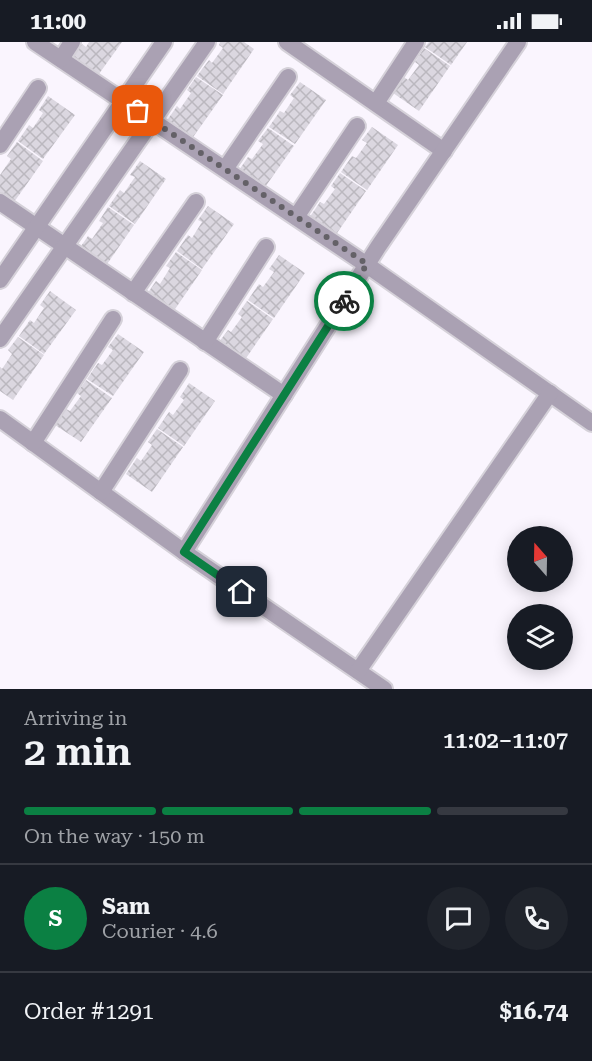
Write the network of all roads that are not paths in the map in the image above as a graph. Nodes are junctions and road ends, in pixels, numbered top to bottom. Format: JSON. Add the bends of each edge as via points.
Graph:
{"nodes":[{"id":1,"x":35,"y":42,"type":"edge"},
{"id":2,"x":72,"y":42,"type":"edge"},
{"id":3,"x":164,"y":42,"type":"edge"},
{"id":4,"x":207,"y":42,"type":"edge"},
{"id":5,"x":287,"y":42,"type":"edge"},
{"id":6,"x":416,"y":42,"type":"edge"},
{"id":7,"x":519,"y":42,"type":"edge"},
{"id":8,"x":61,"y":59,"type":"junction"},
{"id":9,"x":288,"y":76,"type":"dead end"},
{"id":10,"x":38,"y":88,"type":"dead end"},
{"id":11,"x":123,"y":101,"type":"junction"},
{"id":12,"x":375,"y":103,"type":"junction"},
{"id":13,"x":152,"y":121,"type":"junction"},
{"id":14,"x":357,"y":126,"type":"dead end"},
{"id":15,"x":0,"y":145,"type":"edge"},
{"id":16,"x":444,"y":151,"type":"junction"},
{"id":17,"x":225,"y":169,"type":"junction"},
{"id":18,"x":0,"y":202,"type":"edge"},
{"id":19,"x":196,"y":202,"type":"dead end"},
{"id":20,"x":296,"y":217,"type":"junction"},
{"id":21,"x":37,"y":227,"type":"junction"},
{"id":22,"x":65,"y":246,"type":"junction"},
{"id":23,"x":266,"y":247,"type":"dead end"},
{"id":24,"x":367,"y":264,"type":"junction"},
{"id":25,"x":0,"y":280,"type":"edge"},
{"id":26,"x":133,"y":293,"type":"junction"},
{"id":27,"x":113,"y":319,"type":"dead end"},
{"id":28,"x":0,"y":339,"type":"edge"},
{"id":29,"x":205,"y":342,"type":"junction"},
{"id":30,"x":180,"y":370,"type":"dead end"},
{"id":31,"x":550,"y":393,"type":"junction"},
{"id":32,"x":284,"y":395,"type":"junction"},
{"id":33,"x":0,"y":419,"type":"edge"},
{"id":34,"x":592,"y":423,"type":"edge"},
{"id":35,"x":33,"y":443,"type":"junction"},
{"id":36,"x":101,"y":492,"type":"junction"},
{"id":37,"x":184,"y":552,"type":"junction"},
{"id":38,"x":358,"y":671,"type":"junction"},
{"id":39,"x":384,"y":689,"type":"edge"}],
"edges":[{"from":1,"to":8,"type":"street"},
{"from":2,"to":8,"type":"street"},
{"from":3,"to":11,"type":"street"},
{"from":4,"to":13,"type":"street"},
{"from":5,"to":12,"type":"street"},
{"from":6,"to":12,"type":"street"},
{"from":7,"to":16,"type":"street"},
{"from":8,"to":11,"type":"street"},
{"from":9,"to":17,"type":"street"},
{"from":10,"to":15,"type":"street"},
{"from":11,"to":13,"type":"street"},
{"from":11,"to":21,"type":"street"},
{"from":12,"to":16,"type":"street"},
{"from":13,"to":17,"type":"street"},
{"from":13,"to":22,"type":"street"},
{"from":14,"to":20,"type":"street"},
{"from":16,"to":24,"type":"street"},
{"from":17,"to":20,"type":"street"},
{"from":18,"to":21,"type":"street"},
{"from":19,"to":26,"type":"street"},
{"from":20,"to":24,"type":"street"},
{"from":21,"to":22,"type":"street"},
{"from":21,"to":25,"type":"street"},
{"from":22,"to":26,"type":"street"},
{"from":22,"to":28,"type":"street"},
{"from":23,"to":29,"type":"street"},
{"from":24,"to":31,"type":"street"},
{"from":24,"to":32,"type":"street"},
{"from":26,"to":29,"type":"street"},
{"from":27,"to":35,"type":"street"},
{"from":29,"to":32,"type":"street"},
{"from":30,"to":36,"type":"street"},
{"from":31,"to":34,"type":"street"},
{"from":31,"to":38,"type":"street"},
{"from":32,"to":37,"type":"street"},
{"from":33,"to":35,"type":"street"},
{"from":35,"to":36,"type":"street"},
{"from":36,"to":37,"type":"street"},
{"from":37,"to":38,"type":"street"},
{"from":38,"to":39,"type":"street"}]}
